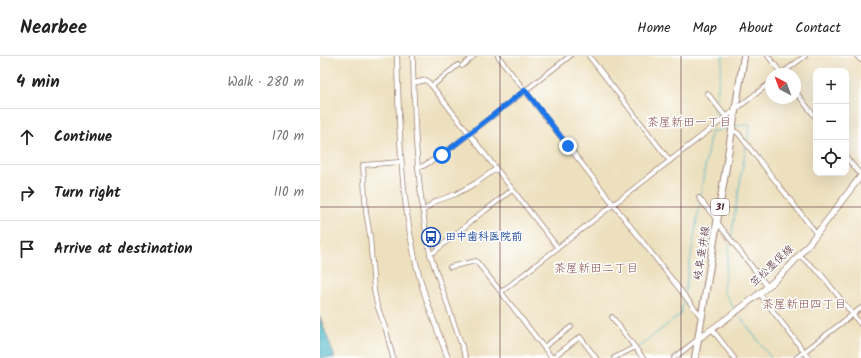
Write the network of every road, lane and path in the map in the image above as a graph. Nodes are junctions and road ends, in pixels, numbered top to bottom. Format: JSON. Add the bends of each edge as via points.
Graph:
{"nodes":[{"id":1,"x":397,"y":56,"type":"edge"},
{"id":2,"x":413,"y":56,"type":"edge"},
{"id":3,"x":474,"y":56,"type":"edge"},
{"id":4,"x":498,"y":56,"type":"edge"},
{"id":5,"x":570,"y":56,"type":"edge"},
{"id":6,"x":590,"y":56,"type":"edge"},
{"id":7,"x":744,"y":56,"type":"edge"},
{"id":8,"x":768,"y":56,"type":"edge"},
{"id":9,"x":805,"y":56,"type":"edge"},
{"id":10,"x":858,"y":56,"type":"edge"},
{"id":11,"x":861,"y":59,"type":"edge"},
{"id":12,"x":777,"y":68,"type":"edge"},
{"id":13,"x":789,"y":68,"type":"edge"},
{"id":14,"x":414,"y":83,"type":"junction"},
{"id":15,"x":432,"y":86,"type":"junction"},
{"id":16,"x":765,"y":87,"type":"edge"},
{"id":17,"x":525,"y":90,"type":"junction"},
{"id":18,"x":707,"y":93,"type":"dead end"},
{"id":19,"x":801,"y":99,"type":"edge"},
{"id":20,"x":736,"y":110,"type":"junction"},
{"id":21,"x":813,"y":114,"type":"edge"},
{"id":22,"x":726,"y":118,"type":"junction"},
{"id":23,"x":732,"y":130,"type":"junction"},
{"id":24,"x":469,"y":134,"type":"junction"},
{"id":25,"x":670,"y":160,"type":"junction"},
{"id":26,"x":849,"y":161,"type":"edge"},
{"id":27,"x":399,"y":162,"type":"dead end"},
{"id":28,"x":418,"y":167,"type":"junction"},
{"id":29,"x":496,"y":170,"type":"junction"},
{"id":30,"x":861,"y":175,"type":"edge"},
{"id":31,"x":512,"y":190,"type":"junction"},
{"id":32,"x":700,"y":198,"type":"dead end"},
{"id":33,"x":614,"y":205,"type":"junction"},
{"id":34,"x":422,"y":210,"type":"junction"},
{"id":35,"x":718,"y":221,"type":"junction"},
{"id":36,"x":816,"y":233,"type":"junction"},
{"id":37,"x":558,"y":248,"type":"junction"},
{"id":38,"x":430,"y":254,"type":"junction"},
{"id":39,"x":799,"y":256,"type":"junction"},
{"id":40,"x":450,"y":267,"type":"dead end"},
{"id":41,"x":767,"y":286,"type":"junction"},
{"id":42,"x":501,"y":292,"type":"junction"},
{"id":43,"x":759,"y":293,"type":"junction"},
{"id":44,"x":861,"y":308,"type":"edge"},
{"id":45,"x":852,"y":314,"type":"junction"},
{"id":46,"x":612,"y":317,"type":"dead end"},
{"id":47,"x":702,"y":318,"type":"junction"},
{"id":48,"x":861,"y":325,"type":"edge"},
{"id":49,"x":571,"y":327,"type":"dead end"},
{"id":50,"x":712,"y":329,"type":"junction"},
{"id":51,"x":698,"y":339,"type":"junction"},
{"id":52,"x":544,"y":347,"type":"junction"},
{"id":53,"x":635,"y":347,"type":"junction"},
{"id":54,"x":804,"y":352,"type":"junction"},
{"id":55,"x":393,"y":358,"type":"edge"},
{"id":56,"x":448,"y":358,"type":"edge"},
{"id":57,"x":466,"y":358,"type":"edge"},
{"id":58,"x":552,"y":358,"type":"edge"},
{"id":59,"x":596,"y":358,"type":"edge"},
{"id":60,"x":614,"y":358,"type":"edge"},
{"id":61,"x":643,"y":358,"type":"edge"},
{"id":62,"x":674,"y":358,"type":"edge"},
{"id":63,"x":695,"y":358,"type":"edge"},
{"id":64,"x":734,"y":358,"type":"edge"},
{"id":65,"x":796,"y":358,"type":"edge"},
{"id":66,"x":809,"y":358,"type":"edge"}],
"edges":[{"from":1,"to":56,"type":"street","via":[[407,216],[421,282]]},
{"from":2,"to":14,"type":"street"},
{"from":3,"to":15,"type":"street"},
{"from":4,"to":17,"type":"street"},
{"from":5,"to":17,"type":"street"},
{"from":6,"to":25,"type":"street"},
{"from":7,"to":20,"type":"main road","name":"岐阜垂井線","number":"31"},
{"from":8,"to":12,"type":"street"},
{"from":9,"to":13,"type":"street"},
{"from":10,"to":11,"type":"main road"},
{"from":14,"to":15,"type":"street","via":[[426,80]]},
{"from":14,"to":28,"type":"street"},
{"from":15,"to":24,"type":"street"},
{"from":16,"to":20,"type":"street"},
{"from":17,"to":24,"type":"street"},
{"from":17,"to":33,"type":"street"},
{"from":18,"to":22,"type":"street"},
{"from":19,"to":21,"type":"street"},
{"from":20,"to":22,"type":"street"},
{"from":20,"to":23,"type":"main road","name":"岐阜垂井線","number":"31"},
{"from":22,"to":25,"type":"street"},
{"from":23,"to":35,"type":"main road","name":"岐阜垂井線","number":"31"},
{"from":23,"to":36,"type":"street","via":[[738,133]]},
{"from":24,"to":28,"type":"street","via":[[442,155]]},
{"from":24,"to":29,"type":"street"},
{"from":25,"to":33,"type":"street"},
{"from":26,"to":30,"type":"street"},
{"from":27,"to":55,"type":"street","via":[[363,165],[374,290]]},
{"from":28,"to":34,"type":"street"},
{"from":29,"to":31,"type":"street"},
{"from":29,"to":34,"type":"street","via":[[456,194],[434,202]]},
{"from":30,"to":36,"type":"main road","name":"笠松墨俣線"},
{"from":31,"to":37,"type":"street"},
{"from":31,"to":38,"type":"street"},
{"from":32,"to":35,"type":"street"},
{"from":33,"to":37,"type":"street"},
{"from":33,"to":47,"type":"street"},
{"from":34,"to":38,"type":"street"},
{"from":35,"to":41,"type":"street"},
{"from":35,"to":47,"type":"main road","name":"岐阜垂井線","number":"31"},
{"from":36,"to":39,"type":"main road","name":"笠松墨俣線"},
{"from":37,"to":42,"type":"street"},
{"from":38,"to":57,"type":"street"},
{"from":39,"to":41,"type":"main road","name":"笠松墨俣線"},
{"from":39,"to":45,"type":"street","via":[[821,274]]},
{"from":40,"to":42,"type":"street","via":[[476,261]]},
{"from":41,"to":43,"type":"main road","name":"笠松墨俣線"},
{"from":42,"to":52,"type":"street"},
{"from":43,"to":50,"type":"main road","name":"笠松墨俣線"},
{"from":43,"to":54,"type":"street"},
{"from":44,"to":45,"type":"street"},
{"from":45,"to":48,"type":"street"},
{"from":45,"to":54,"type":"street"},
{"from":46,"to":53,"type":"street"},
{"from":47,"to":51,"type":"main road","name":"岐阜垂井線","number":"31"},
{"from":49,"to":52,"type":"street"},
{"from":50,"to":51,"type":"main road","name":"笠松墨俣線"},
{"from":50,"to":64,"type":"street"},
{"from":51,"to":62,"type":"street"},
{"from":51,"to":63,"type":"main road","name":"岐阜垂井線","number":"31"},
{"from":52,"to":58,"type":"street"},
{"from":53,"to":60,"type":"street"},
{"from":53,"to":61,"type":"street"},
{"from":54,"to":65,"type":"street"},
{"from":54,"to":66,"type":"street"},
{"from":58,"to":59,"type":"street","via":[[580,337]]}]}
